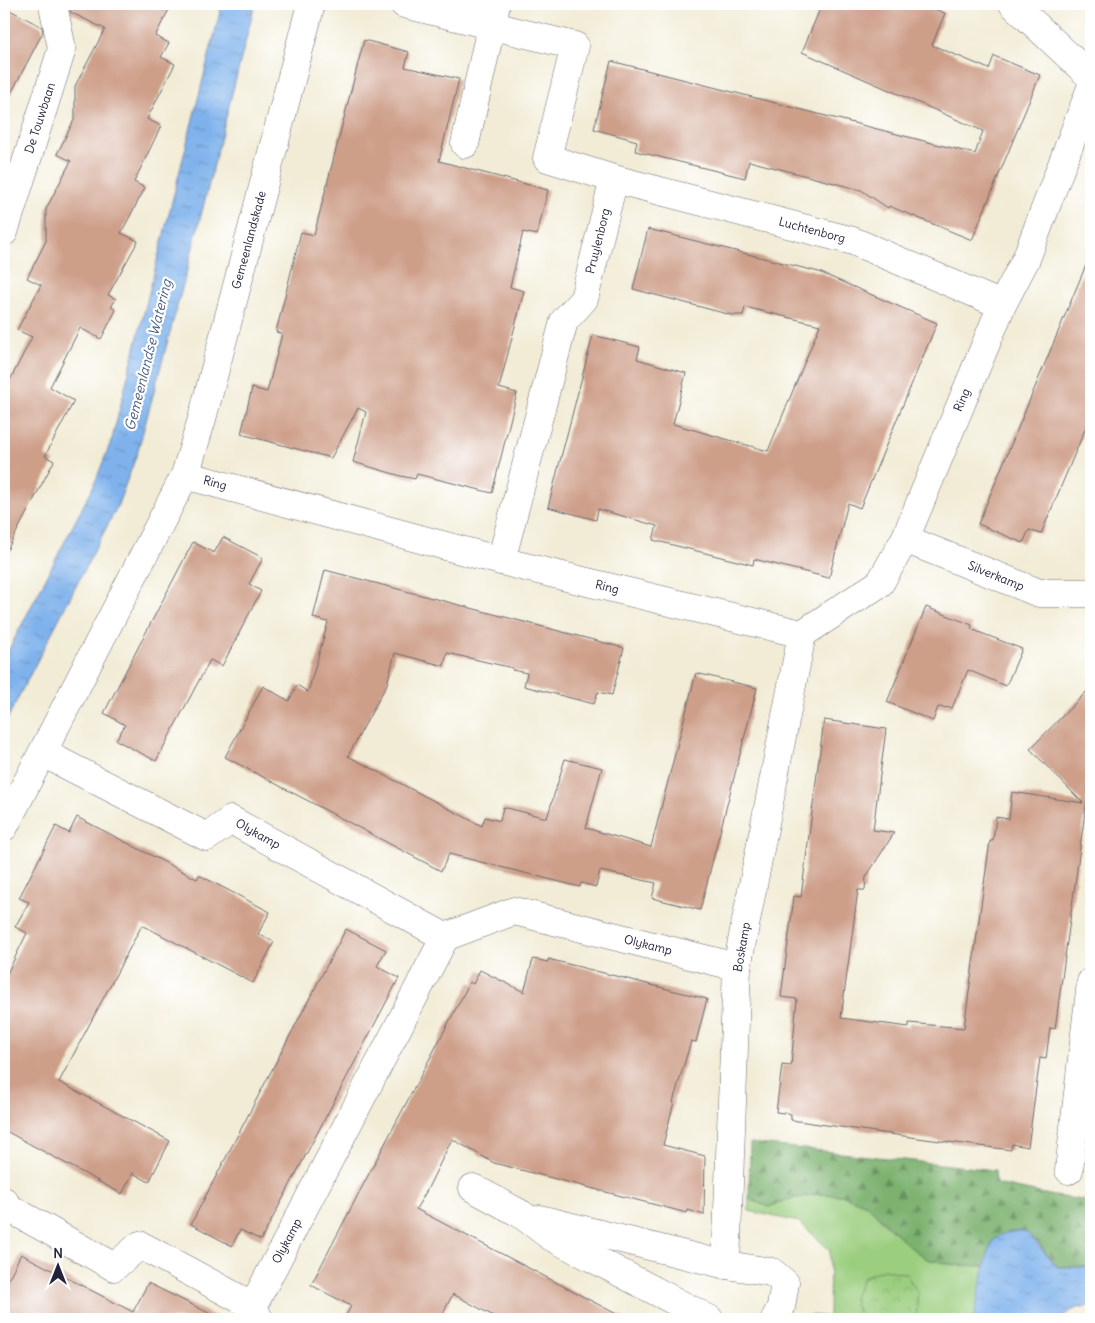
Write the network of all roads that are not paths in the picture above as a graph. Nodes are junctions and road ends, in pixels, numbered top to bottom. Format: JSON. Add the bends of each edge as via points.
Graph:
{"nodes":[{"id":1,"x":56,"y":4,"type":"edge"},
{"id":2,"x":311,"y":4,"type":"edge"},
{"id":3,"x":404,"y":4,"type":"edge"},
{"id":4,"x":1014,"y":4,"type":"edge"},
{"id":5,"x":493,"y":15,"type":"edge"},
{"id":6,"x":1091,"y":77,"type":"edge"},
{"id":7,"x":1091,"y":88,"type":"edge"},
{"id":8,"x":465,"y":144,"type":"dead end"},
{"id":9,"x":614,"y":179,"type":"junction"},
{"id":10,"x":4,"y":232,"type":"edge"},
{"id":11,"x":1002,"y":305,"type":"junction"},
{"id":12,"x":185,"y":475,"type":"junction"},
{"id":13,"x":905,"y":539,"type":"junction"},
{"id":14,"x":501,"y":561,"type":"junction"},
{"id":15,"x":1091,"y":593,"type":"edge"},
{"id":16,"x":802,"y":634,"type":"junction"},
{"id":17,"x":43,"y":753,"type":"junction"},
{"id":18,"x":4,"y":827,"type":"edge"},
{"id":19,"x":445,"y":937,"type":"junction"},
{"id":20,"x":737,"y":967,"type":"junction"},
{"id":21,"x":1091,"y":982,"type":"edge"},
{"id":22,"x":1069,"y":1170,"type":"dead end"},
{"id":23,"x":473,"y":1188,"type":"dead end"},
{"id":24,"x":4,"y":1201,"type":"edge"},
{"id":25,"x":521,"y":1214,"type":"junction"},
{"id":26,"x":726,"y":1265,"type":"junction"},
{"id":27,"x":256,"y":1313,"type":"edge"},
{"id":28,"x":709,"y":1319,"type":"edge"},
{"id":29,"x":774,"y":1319,"type":"edge"}],
"edges":[{"from":1,"to":10,"type":"street","name":"De Touwbaan","via":[[54,10],[62,49]]},
{"from":2,"to":12,"type":"street","name":"Gemeenlandskade","via":[[205,410]]},
{"from":3,"to":5,"type":"street"},
{"from":4,"to":6,"type":"street"},
{"from":5,"to":8,"type":"street"},
{"from":5,"to":9,"type":"street","via":[[575,46],[547,158]]},
{"from":7,"to":11,"type":"street","name":"Ring","via":[[1026,259]]},
{"from":9,"to":11,"type":"street","name":"Luchtenborg","via":[[853,241]]},
{"from":9,"to":14,"type":"street","name":"Pruylenborg","via":[[584,299],[564,321]]},
{"from":11,"to":13,"type":"street","name":"Ring"},
{"from":12,"to":14,"type":"street","name":"Ring"},
{"from":12,"to":17,"type":"street"},
{"from":13,"to":15,"type":"street","name":"Silverkamp","via":[[1039,593]]},
{"from":13,"to":16,"type":"street","name":"Ring","via":[[880,583]]},
{"from":14,"to":16,"type":"street","name":"Ring"},
{"from":16,"to":20,"type":"street","name":"Boskamp"},
{"from":17,"to":18,"type":"street"},
{"from":17,"to":19,"type":"street","name":"Olykamp","via":[[208,837],[231,820]]},
{"from":19,"to":20,"type":"street","name":"Olykamp","via":[[514,911]]},
{"from":19,"to":27,"type":"street","name":"Olykamp"},
{"from":20,"to":26,"type":"street","name":"Boskamp"},
{"from":21,"to":22,"type":"street"},
{"from":23,"to":25,"type":"street"},
{"from":24,"to":27,"type":"street","name":"Olykamp","via":[[9,1208],[114,1267],[140,1245]]},
{"from":25,"to":26,"type":"street"},
{"from":25,"to":28,"type":"street","via":[[550,1236]]},
{"from":26,"to":29,"type":"street","via":[[772,1272],[785,1283],[781,1307]]}]}
